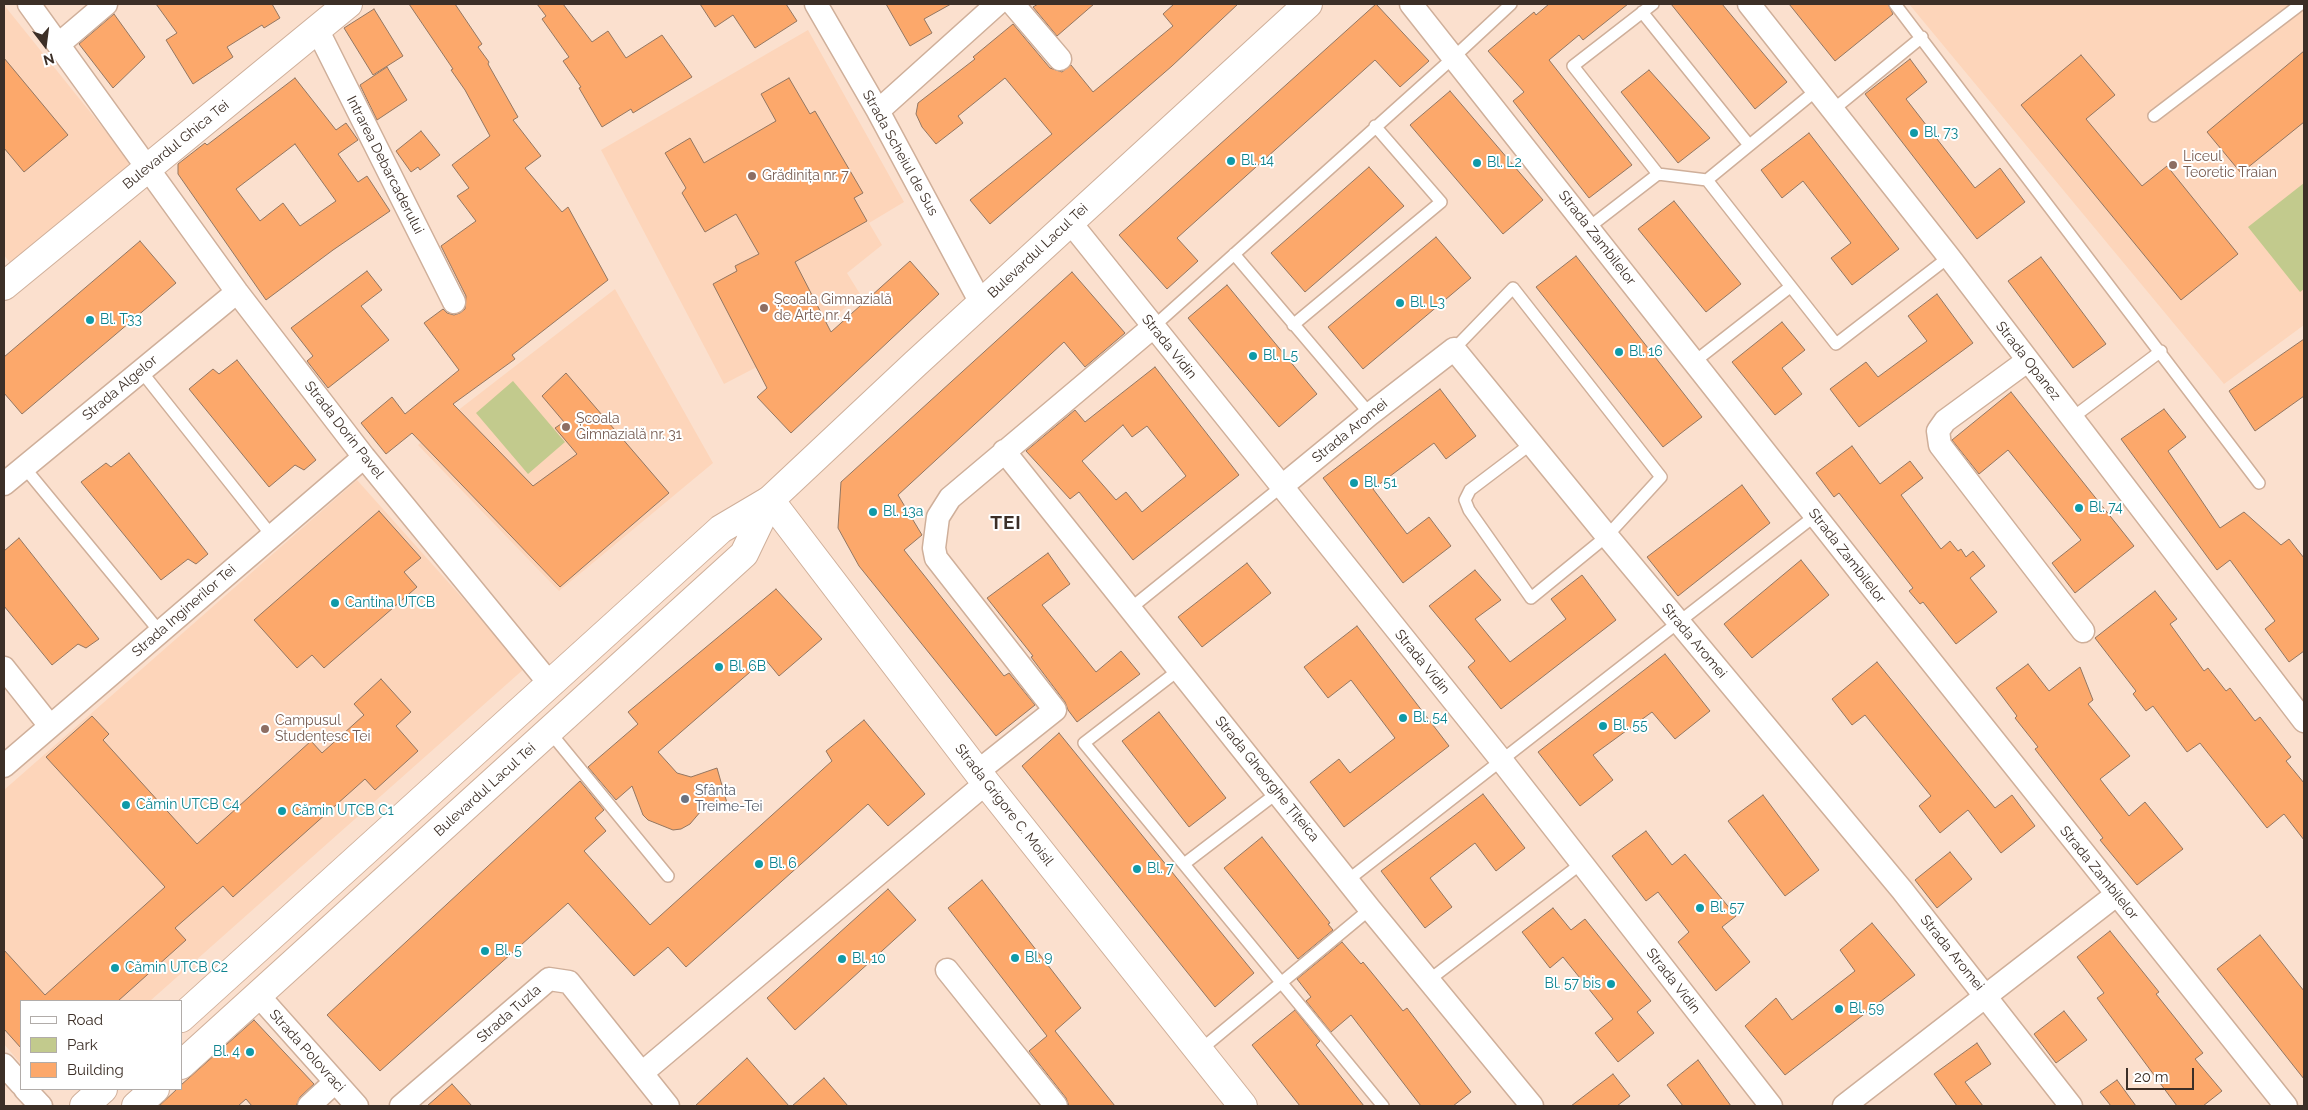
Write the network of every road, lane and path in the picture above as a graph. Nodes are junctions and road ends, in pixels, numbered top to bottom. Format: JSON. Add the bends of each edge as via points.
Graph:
{"nodes":[{"id":1,"x":30,"y":4,"type":"edge"},
{"id":2,"x":106,"y":4,"type":"edge"},
{"id":3,"x":348,"y":4,"type":"edge"},
{"id":4,"x":816,"y":4,"type":"edge"},
{"id":5,"x":997,"y":4,"type":"edge"},
{"id":6,"x":1012,"y":4,"type":"edge"},
{"id":7,"x":1308,"y":4,"type":"edge"},
{"id":8,"x":1411,"y":4,"type":"edge"},
{"id":9,"x":1511,"y":4,"type":"edge"},
{"id":10,"x":1653,"y":4,"type":"edge"},
{"id":11,"x":1749,"y":4,"type":"edge"},
{"id":12,"x":1894,"y":4,"type":"edge"},
{"id":13,"x":2301,"y":4,"type":"edge"},
{"id":14,"x":1642,"y":12,"type":"junction"},
{"id":15,"x":317,"y":29,"type":"junction"},
{"id":16,"x":1922,"y":37,"type":"junction"},
{"id":17,"x":59,"y":44,"type":"junction"},
{"id":18,"x":1454,"y":57,"type":"junction"},
{"id":19,"x":1060,"y":58,"type":"dead end"},
{"id":20,"x":1818,"y":89,"type":"junction"},
{"id":21,"x":1834,"y":109,"type":"junction"},
{"id":22,"x":878,"y":111,"type":"junction"},
{"id":23,"x":2154,"y":116,"type":"dead end"},
{"id":24,"x":1375,"y":126,"type":"junction"},
{"id":25,"x":1749,"y":145,"type":"junction"},
{"id":26,"x":148,"y":168,"type":"junction"},
{"id":27,"x":1658,"y":174,"type":"junction"},
{"id":28,"x":1707,"y":180,"type":"junction"},
{"id":29,"x":1070,"y":222,"type":"junction"},
{"id":30,"x":1588,"y":228,"type":"junction"},
{"id":31,"x":1234,"y":254,"type":"junction"},
{"id":32,"x":1949,"y":257,"type":"junction"},
{"id":33,"x":6,"y":278,"type":"edge"},
{"id":34,"x":1790,"y":287,"type":"junction"},
{"id":35,"x":237,"y":292,"type":"junction"},
{"id":36,"x":454,"y":302,"type":"dead end"},
{"id":37,"x":981,"y":303,"type":"junction"},
{"id":38,"x":1293,"y":325,"type":"junction"},
{"id":39,"x":1153,"y":327,"type":"junction"},
{"id":40,"x":1454,"y":349,"type":"junction"},
{"id":41,"x":2161,"y":351,"type":"junction"},
{"id":42,"x":2027,"y":361,"type":"junction"},
{"id":43,"x":1694,"y":362,"type":"junction"},
{"id":44,"x":141,"y":371,"type":"junction"},
{"id":45,"x":1370,"y":414,"type":"junction"},
{"id":46,"x":2072,"y":418,"type":"junction"},
{"id":47,"x":1532,"y":443,"type":"junction"},
{"id":48,"x":1004,"y":451,"type":"junction"},
{"id":49,"x":364,"y":457,"type":"junction"},
{"id":50,"x":24,"y":467,"type":"junction"},
{"id":51,"x":2259,"y":482,"type":"dead end"},
{"id":52,"x":4,"y":484,"type":"edge"},
{"id":53,"x":1281,"y":487,"type":"junction"},
{"id":54,"x":770,"y":500,"type":"junction"},
{"id":55,"x":1816,"y":515,"type":"junction"},
{"id":56,"x":272,"y":536,"type":"junction"},
{"id":57,"x":1607,"y":536,"type":"junction"},
{"id":58,"x":1131,"y":608,"type":"junction"},
{"id":59,"x":1679,"y":622,"type":"junction"},
{"id":60,"x":2083,"y":631,"type":"dead end"},
{"id":61,"x":160,"y":632,"type":"junction"},
{"id":62,"x":4,"y":668,"type":"edge"},
{"id":63,"x":1180,"y":669,"type":"junction"},
{"id":64,"x":550,"y":684,"type":"junction"},
{"id":65,"x":2304,"y":721,"type":"edge"},
{"id":66,"x":50,"y":726,"type":"junction"},
{"id":67,"x":549,"y":731,"type":"junction"},
{"id":68,"x":1502,"y":761,"type":"junction"},
{"id":69,"x":4,"y":766,"type":"edge"},
{"id":70,"x":981,"y":777,"type":"junction"},
{"id":71,"x":1277,"y":793,"type":"junction"},
{"id":72,"x":1582,"y":863,"type":"junction"},
{"id":73,"x":1184,"y":864,"type":"junction"},
{"id":74,"x":668,"y":876,"type":"dead end"},
{"id":75,"x":1348,"y":880,"type":"junction"},
{"id":76,"x":2116,"y":895,"type":"junction"},
{"id":77,"x":1370,"y":908,"type":"junction"},
{"id":78,"x":947,"y":970,"type":"dead end"},
{"id":79,"x":1428,"y":980,"type":"junction"},
{"id":80,"x":1281,"y":982,"type":"junction"},
{"id":81,"x":1986,"y":994,"type":"junction"},
{"id":82,"x":258,"y":995,"type":"junction"},
{"id":83,"x":182,"y":1017,"type":"edge"},
{"id":84,"x":1199,"y":1051,"type":"junction"},
{"id":85,"x":182,"y":1064,"type":"edge"},
{"id":86,"x":4,"y":1065,"type":"edge"},
{"id":87,"x":642,"y":1073,"type":"junction"},
{"id":88,"x":335,"y":1082,"type":"junction"},
{"id":89,"x":20,"y":1083,"type":"edge"},
{"id":90,"x":26,"y":1090,"type":"edge"},
{"id":91,"x":102,"y":1090,"type":"edge"},
{"id":92,"x":154,"y":1090,"type":"edge"},
{"id":93,"x":41,"y":1106,"type":"edge"},
{"id":94,"x":84,"y":1106,"type":"edge"},
{"id":95,"x":136,"y":1106,"type":"edge"},
{"id":96,"x":308,"y":1106,"type":"edge"},
{"id":97,"x":357,"y":1106,"type":"edge"},
{"id":98,"x":401,"y":1106,"type":"edge"},
{"id":99,"x":668,"y":1106,"type":"edge"},
{"id":100,"x":1056,"y":1106,"type":"edge"},
{"id":101,"x":1243,"y":1106,"type":"edge"},
{"id":102,"x":1383,"y":1106,"type":"edge"},
{"id":103,"x":1532,"y":1106,"type":"edge"},
{"id":104,"x":1771,"y":1106,"type":"edge"},
{"id":105,"x":1844,"y":1106,"type":"edge"},
{"id":106,"x":2071,"y":1106,"type":"edge"},
{"id":107,"x":2286,"y":1106,"type":"edge"}],
"edges":[{"from":1,"to":17,"type":"street","name":"Strada Dorin Pavel"},
{"from":2,"to":17,"type":"street"},
{"from":3,"to":15,"type":"main road","name":"Bulevardul Ghica Tei"},
{"from":4,"to":22,"type":"street","name":"Strada Scheiul de Sus"},
{"from":5,"to":22,"type":"street"},
{"from":6,"to":19,"type":"street"},
{"from":7,"to":29,"type":"main road","name":"Bulevardul Lacul Tei"},
{"from":8,"to":18,"type":"street","name":"Strada Zambilelor"},
{"from":9,"to":18,"type":"lane"},
{"from":10,"to":14,"type":"lane"},
{"from":11,"to":20,"type":"street","name":"Strada Opanez"},
{"from":12,"to":16,"type":"lane"},
{"from":13,"to":23,"type":"lane"},
{"from":14,"to":25,"type":"lane"},
{"from":14,"to":27,"type":"lane","via":[[1573,66]]},
{"from":15,"to":26,"type":"main road","name":"Bulevardul Ghica Tei"},
{"from":15,"to":36,"type":"street","name":"Intrarea Debarcaderului"},
{"from":16,"to":21,"type":"lane"},
{"from":16,"to":41,"type":"lane"},
{"from":17,"to":26,"type":"street","name":"Strada Dorin Pavel"},
{"from":18,"to":24,"type":"lane"},
{"from":18,"to":30,"type":"street","name":"Strada Zambilelor"},
{"from":20,"to":21,"type":"street","name":"Strada Opanez"},
{"from":20,"to":25,"type":"lane"},
{"from":21,"to":32,"type":"street","name":"Strada Opanez"},
{"from":22,"to":37,"type":"street","name":"Strada Scheiul de Sus"},
{"from":24,"to":31,"type":"lane"},
{"from":24,"to":38,"type":"lane","via":[[1441,202]]},
{"from":25,"to":28,"type":"lane"},
{"from":26,"to":33,"type":"main road","name":"Bulevardul Ghica Tei"},
{"from":26,"to":35,"type":"street","name":"Strada Dorin Pavel"},
{"from":27,"to":28,"type":"lane"},
{"from":27,"to":30,"type":"lane"},
{"from":28,"to":34,"type":"lane"},
{"from":29,"to":37,"type":"main road","name":"Bulevardul Lacul Tei"},
{"from":29,"to":39,"type":"street","name":"Strada Vidin"},
{"from":30,"to":43,"type":"street","name":"Strada Zambilelor"},
{"from":31,"to":38,"type":"lane"},
{"from":31,"to":39,"type":"lane"},
{"from":32,"to":34,"type":"lane","via":[[1836,344]]},
{"from":32,"to":42,"type":"street","name":"Strada Opanez"},
{"from":34,"to":43,"type":"lane"},
{"from":35,"to":44,"type":"street","name":"Strada Algelor"},
{"from":35,"to":49,"type":"street","name":"Strada Dorin Pavel"},
{"from":37,"to":54,"type":"main road","name":"Bulevardul Lacul Tei"},
{"from":38,"to":45,"type":"lane"},
{"from":39,"to":48,"type":"street"},
{"from":39,"to":53,"type":"street","name":"Strada Vidin"},
{"from":40,"to":45,"type":"street","name":"Strada Aromei"},
{"from":40,"to":47,"type":"street","name":"Strada Aromei"},
{"from":40,"to":57,"type":"lane","via":[[1513,288],[1661,477]]},
{"from":41,"to":46,"type":"lane"},
{"from":41,"to":51,"type":"lane"},
{"from":42,"to":46,"type":"street","name":"Strada Opanez"},
{"from":42,"to":60,"type":"street","via":[[1945,421],[1938,431],[1940,445]]},
{"from":43,"to":55,"type":"street","name":"Strada Zambilelor"},
{"from":44,"to":50,"type":"street","name":"Strada Algelor"},
{"from":44,"to":56,"type":"lane"},
{"from":45,"to":53,"type":"street","name":"Strada Aromei"},
{"from":46,"to":65,"type":"street","name":"Strada Opanez"},
{"from":47,"to":57,"type":"street","name":"Strada Aromei"},
{"from":47,"to":57,"type":"lane","via":[[1470,490],[1465,500],[1531,598]]},
{"from":48,"to":58,"type":"street","name":"Strada Gheorghe Țițeica"},
{"from":48,"to":70,"type":"street","via":[[943,506],[934,548],[936,558],[1055,710]]},
{"from":49,"to":56,"type":"street","name":"Strada Inginerilor Tei"},
{"from":49,"to":64,"type":"street","name":"Strada Dorin Pavel"},
{"from":50,"to":52,"type":"street","name":"Strada Algelor"},
{"from":50,"to":61,"type":"lane"},
{"from":53,"to":58,"type":"lane"},
{"from":53,"to":68,"type":"street","name":"Strada Vidin"},
{"from":54,"to":64,"type":"main road","name":"Bulevardul Lacul Tei","via":[[721,529]]},
{"from":54,"to":67,"type":"main road","name":"Bulevardul Lacul Tei","via":[[744,554]]},
{"from":54,"to":70,"type":"main road","name":"Strada Grigore C. Moisil"},
{"from":55,"to":59,"type":"lane"},
{"from":55,"to":76,"type":"street","name":"Strada Zambilelor"},
{"from":56,"to":61,"type":"street","name":"Strada Inginerilor Tei"},
{"from":57,"to":59,"type":"street","name":"Strada Aromei"},
{"from":58,"to":63,"type":"street","name":"Strada Gheorghe Țițeica"},
{"from":59,"to":68,"type":"lane"},
{"from":59,"to":81,"type":"street","name":"Strada Aromei"},
{"from":61,"to":66,"type":"street","name":"Strada Inginerilor Tei"},
{"from":62,"to":66,"type":"street"},
{"from":63,"to":71,"type":"street","name":"Strada Gheorghe Țițeica"},
{"from":63,"to":73,"type":"lane","via":[[1084,743]]},
{"from":64,"to":83,"type":"main road","name":"Bulevardul Lacul Tei"},
{"from":66,"to":69,"type":"street","name":"Strada Inginerilor Tei"},
{"from":67,"to":74,"type":"lane"},
{"from":67,"to":82,"type":"main road","name":"Bulevardul Lacul Tei"},
{"from":68,"to":72,"type":"street","name":"Strada Vidin"},
{"from":68,"to":75,"type":"lane"},
{"from":70,"to":84,"type":"main road","name":"Strada Grigore C. Moisil"},
{"from":70,"to":87,"type":"street"},
{"from":71,"to":73,"type":"lane"},
{"from":71,"to":75,"type":"street","name":"Strada Gheorghe Țițeica"},
{"from":72,"to":79,"type":"lane"},
{"from":72,"to":104,"type":"street","name":"Strada Vidin"},
{"from":73,"to":80,"type":"lane"},
{"from":75,"to":77,"type":"street","name":"Strada Gheorghe Țițeica"},
{"from":76,"to":81,"type":"street"},
{"from":76,"to":107,"type":"street","name":"Strada Zambilelor"},
{"from":77,"to":79,"type":"street","name":"Strada Gheorghe Țițeica"},
{"from":77,"to":80,"type":"lane"},
{"from":78,"to":100,"type":"street"},
{"from":79,"to":103,"type":"street","name":"Strada Gheorghe Țițeica"},
{"from":80,"to":84,"type":"lane"},
{"from":80,"to":102,"type":"lane"},
{"from":81,"to":105,"type":"street"},
{"from":81,"to":106,"type":"street","name":"Strada Aromei"},
{"from":82,"to":85,"type":"main road","name":"Bulevardul Lacul Tei"},
{"from":82,"to":88,"type":"street","name":"Strada Polovraci"},
{"from":84,"to":101,"type":"main road","name":"Strada Grigore C. Moisil"},
{"from":86,"to":89,"type":"street"},
{"from":87,"to":98,"type":"street","name":"Strada Tuzla","via":[[569,982],[549,979]]},
{"from":87,"to":99,"type":"street","name":"Strada Tuzla"},
{"from":88,"to":96,"type":"street"},
{"from":88,"to":97,"type":"street","name":"Strada Polovraci"},
{"from":90,"to":93,"type":"street"},
{"from":91,"to":94,"type":"main road"},
{"from":92,"to":95,"type":"main road"}]}
